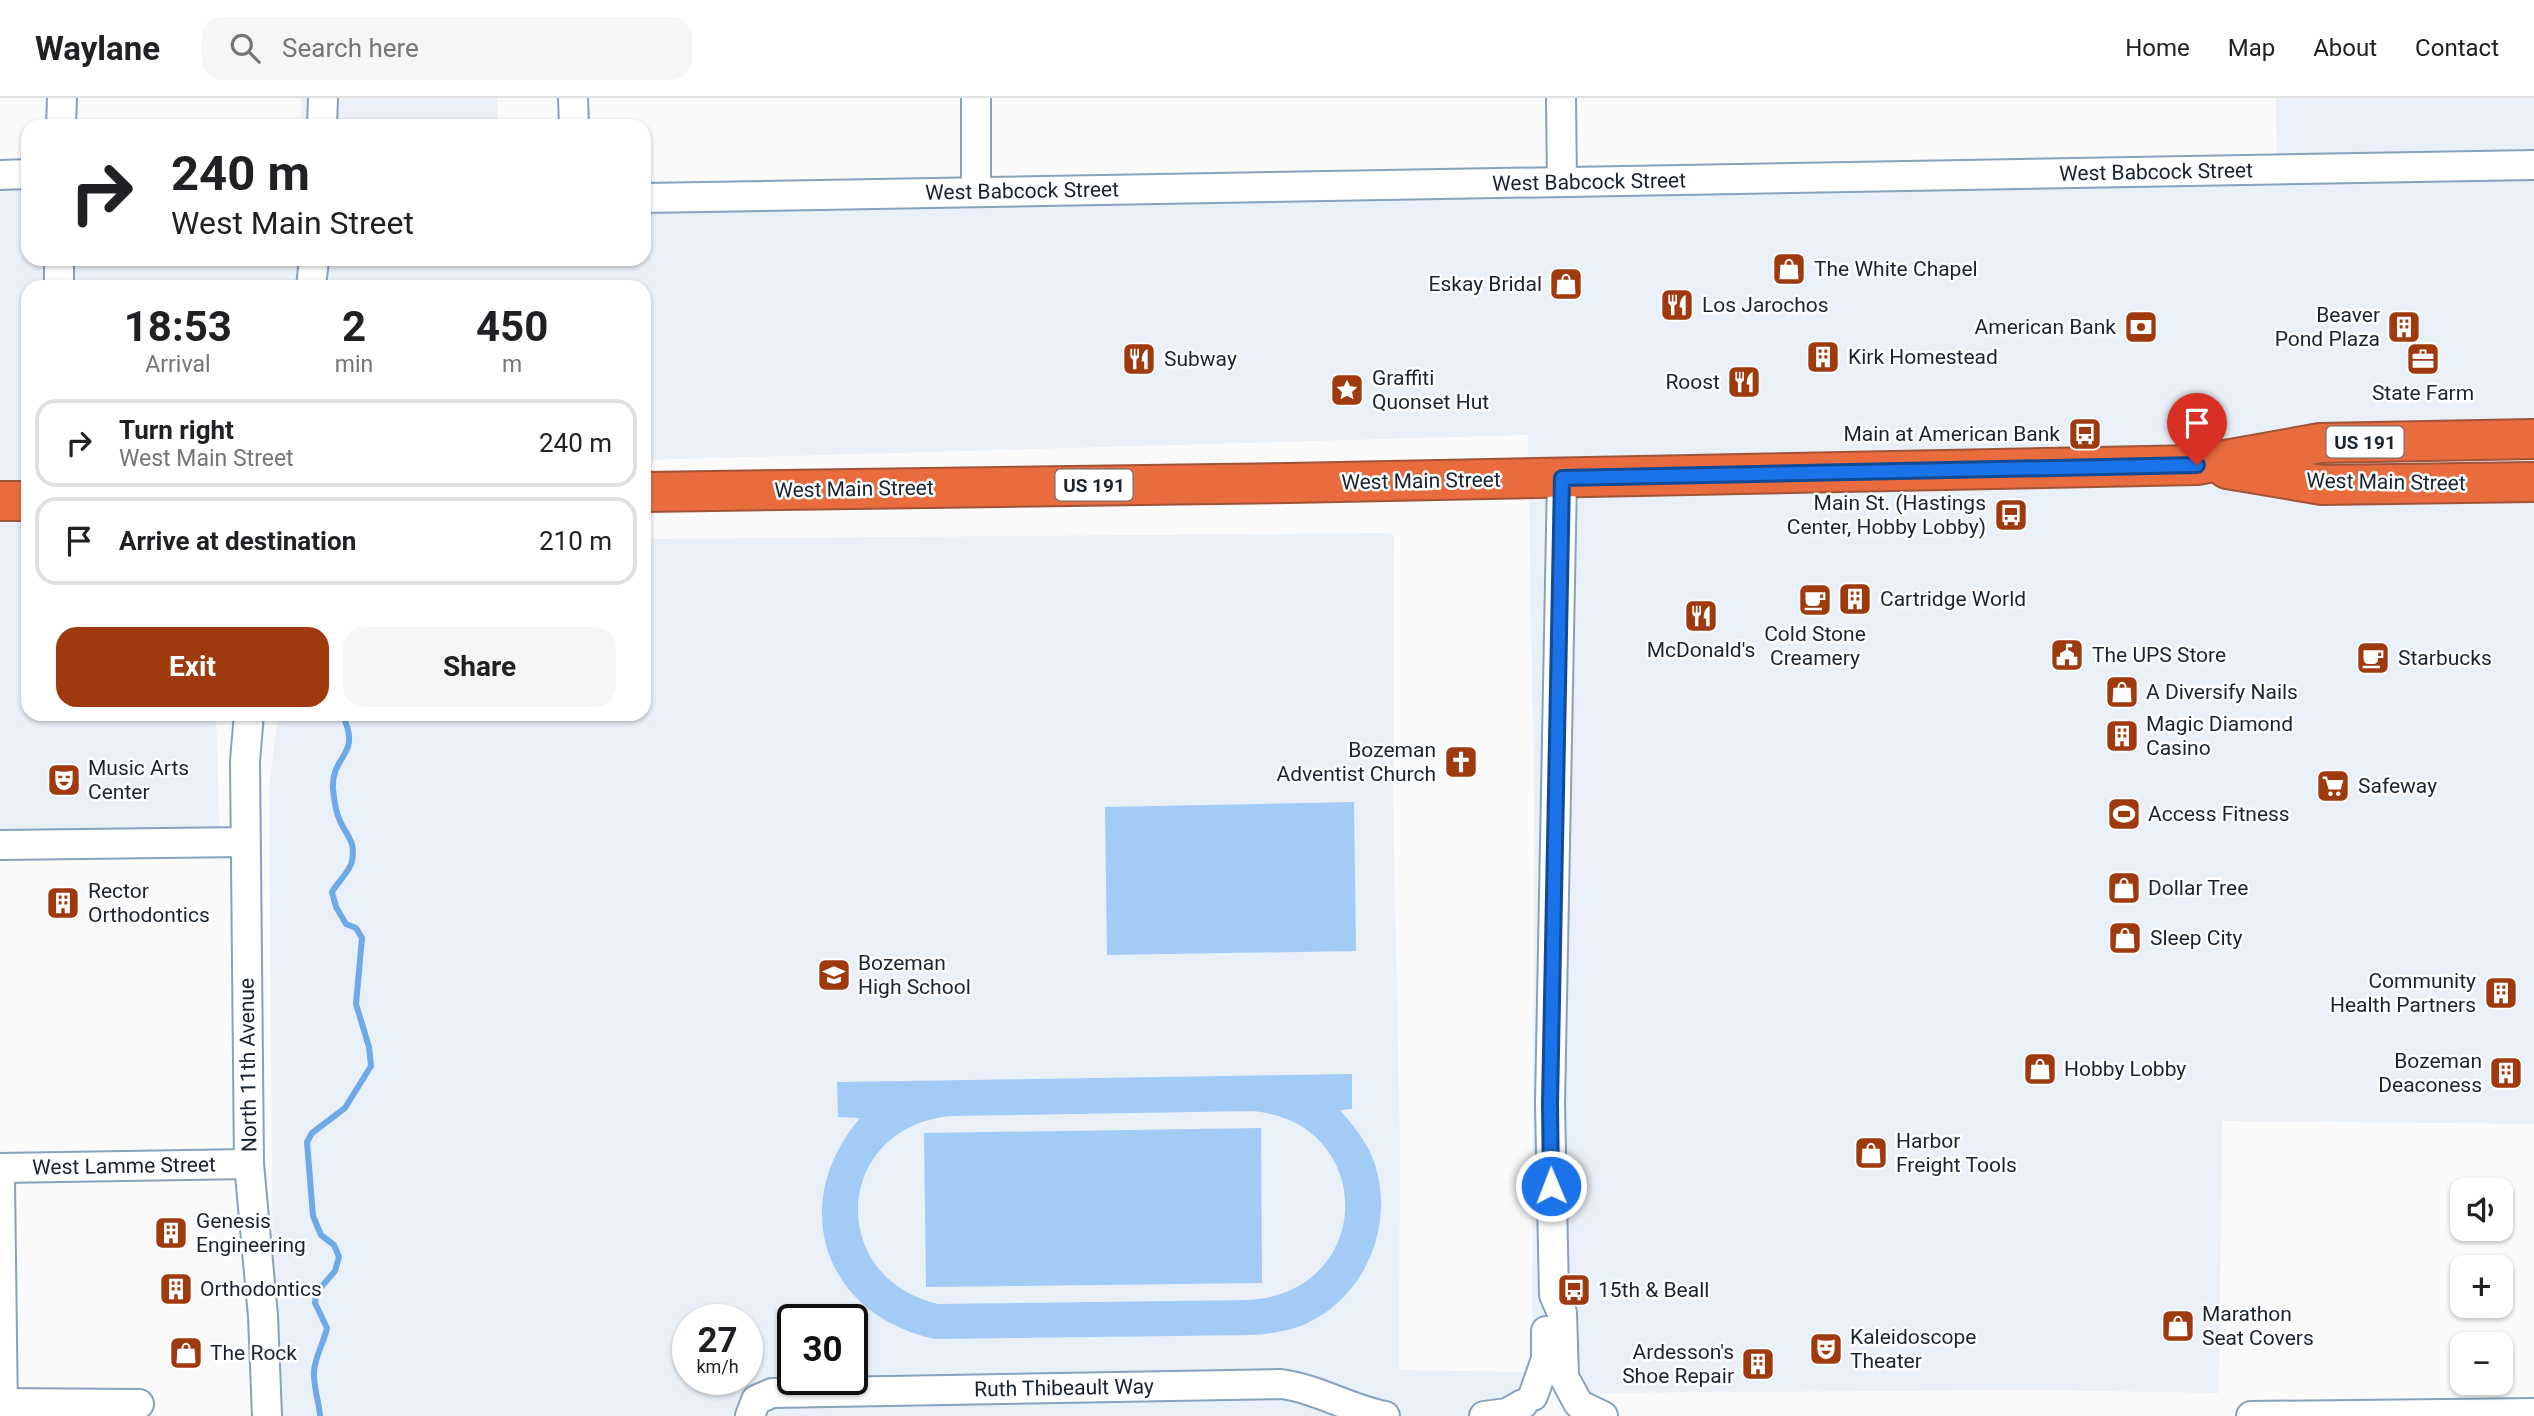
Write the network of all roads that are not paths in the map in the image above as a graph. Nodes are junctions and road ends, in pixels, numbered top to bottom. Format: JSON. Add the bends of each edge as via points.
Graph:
{"nodes":[{"id":1,"x":62,"y":98,"type":"edge"},
{"id":2,"x":323,"y":98,"type":"edge"},
{"id":3,"x":573,"y":98,"type":"edge"},
{"id":4,"x":976,"y":98,"type":"edge"},
{"id":5,"x":1561,"y":98,"type":"edge"},
{"id":6,"x":61,"y":119,"type":"edge"},
{"id":7,"x":322,"y":119,"type":"edge"},
{"id":8,"x":573,"y":119,"type":"edge"},
{"id":9,"x":2534,"y":165,"type":"edge"},
{"id":10,"x":21,"y":174,"type":"edge"},
{"id":11,"x":0,"y":175,"type":"edge"},
{"id":12,"x":1562,"y":182,"type":"junction"},
{"id":13,"x":976,"y":192,"type":"junction"},
{"id":14,"x":651,"y":198,"type":"edge"},
{"id":15,"x":2534,"y":439,"type":"edge"},
{"id":16,"x":2197,"y":465,"type":"junction"},
{"id":17,"x":1562,"y":478,"type":"junction"},
{"id":18,"x":2534,"y":482,"type":"edge"},
{"id":19,"x":651,"y":492,"type":"edge"},
{"id":20,"x":0,"y":501,"type":"edge"},
{"id":21,"x":21,"y":501,"type":"edge"},
{"id":22,"x":248,"y":721,"type":"edge"},
{"id":23,"x":245,"y":842,"type":"junction"},
{"id":24,"x":0,"y":845,"type":"edge"},
{"id":25,"x":249,"y":1164,"type":"junction"},
{"id":26,"x":0,"y":1168,"type":"edge"},
{"id":27,"x":0,"y":1181,"type":"edge"},
{"id":28,"x":1554,"y":1295,"type":"junction"},
{"id":29,"x":139,"y":1404,"type":"dead end"},
{"id":30,"x":1524,"y":1405,"type":"edge"},
{"id":31,"x":2,"y":1408,"type":"edge"},
{"id":32,"x":1586,"y":1410,"type":"edge"},
{"id":33,"x":2534,"y":1413,"type":"edge"},
{"id":34,"x":2474,"y":1414,"type":"edge"},
{"id":35,"x":267,"y":1416,"type":"edge"},
{"id":36,"x":750,"y":1416,"type":"edge"},
{"id":37,"x":1385,"y":1416,"type":"edge"},
{"id":38,"x":1485,"y":1416,"type":"edge"},
{"id":39,"x":2251,"y":1416,"type":"edge"}],
"edges":[{"from":1,"to":6,"type":"street"},
{"from":2,"to":7,"type":"street"},
{"from":3,"to":8,"type":"street"},
{"from":4,"to":13,"type":"street"},
{"from":5,"to":12,"type":"street"},
{"from":9,"to":12,"type":"street","name":"West Babcock Street"},
{"from":10,"to":11,"type":"street"},
{"from":12,"to":13,"type":"street","name":"West Babcock Street"},
{"from":13,"to":14,"type":"street","name":"West Babcock Street"},
{"from":15,"to":16,"type":"highway","name":"West Main Street","number":"US 191","via":[[2320,443]]},
{"from":16,"to":17,"type":"highway","name":"West Main Street","number":"US 191"},
{"from":16,"to":18,"type":"highway","name":"West Main Street","number":"US 191","via":[[2322,485]]},
{"from":17,"to":19,"type":"highway","name":"West Main Street","number":"US 191"},
{"from":17,"to":28,"type":"street","via":[[1550,1104]]},
{"from":20,"to":21,"type":"highway"},
{"from":22,"to":23,"type":"street","name":"North 11th Avenue"},
{"from":23,"to":24,"type":"street"},
{"from":23,"to":25,"type":"street","name":"North 11th Avenue"},
{"from":25,"to":26,"type":"street","name":"West Lamme Street"},
{"from":25,"to":35,"type":"street","name":"North 11th Avenue"},
{"from":27,"to":31,"type":"street"},
{"from":28,"to":30,"type":"street","via":[[1546,1311],[1546,1359]]},
{"from":28,"to":32,"type":"street","via":[[1562,1313],[1564,1377]]},
{"from":29,"to":31,"type":"street"},
{"from":30,"to":32,"type":"street","via":[[1544,1391],[1556,1391]]},
{"from":30,"to":38,"type":"street"},
{"from":33,"to":34,"type":"street"},
{"from":34,"to":39,"type":"street"},
{"from":36,"to":37,"type":"street","name":"Ruth Thibeault Way","via":[[757,1399],[772,1393],[1281,1384]]}]}
